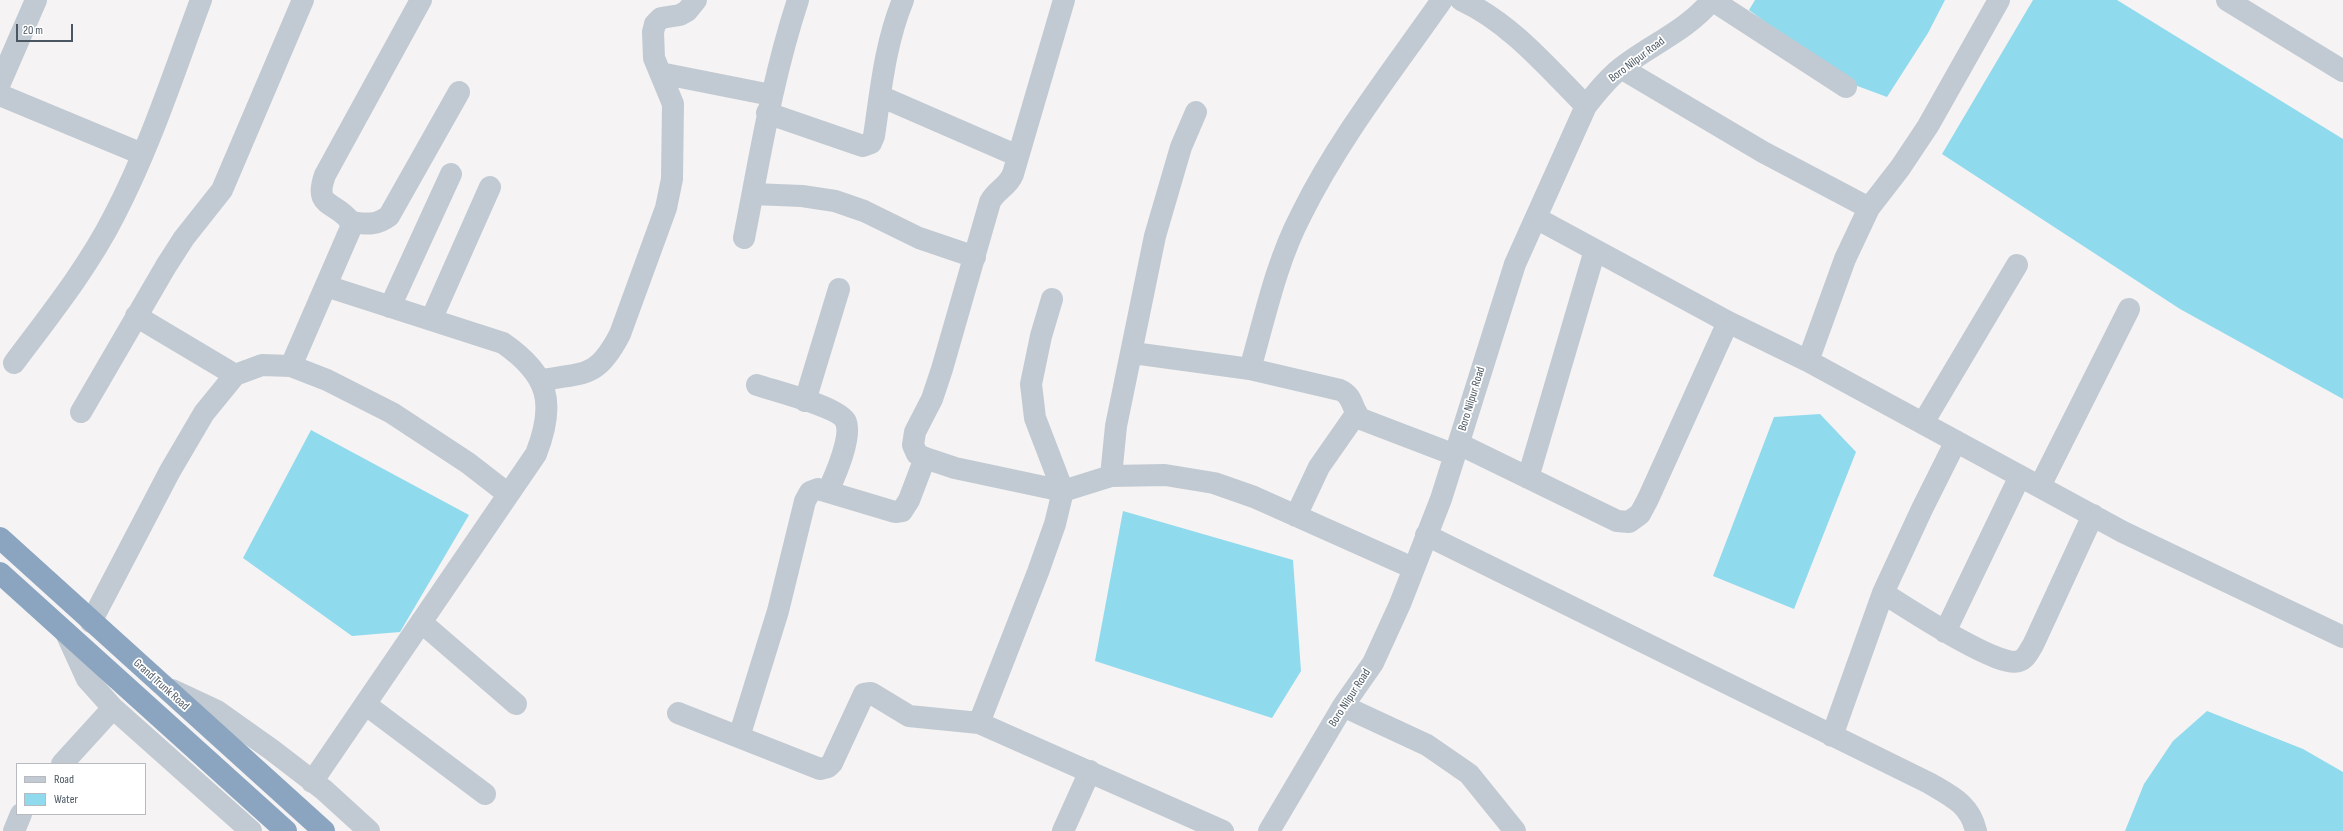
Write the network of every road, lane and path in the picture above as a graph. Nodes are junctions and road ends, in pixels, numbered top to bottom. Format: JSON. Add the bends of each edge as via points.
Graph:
{"nodes":[{"id":1,"x":36,"y":0,"type":"edge"},
{"id":2,"x":201,"y":0,"type":"edge"},
{"id":3,"x":303,"y":0,"type":"edge"},
{"id":4,"x":421,"y":0,"type":"edge"},
{"id":5,"x":696,"y":0,"type":"edge"},
{"id":6,"x":798,"y":0,"type":"edge"},
{"id":7,"x":903,"y":0,"type":"edge"},
{"id":8,"x":1064,"y":0,"type":"edge"},
{"id":9,"x":1442,"y":0,"type":"edge"},
{"id":10,"x":1461,"y":0,"type":"edge"},
{"id":11,"x":1712,"y":0,"type":"edge"},
{"id":12,"x":1998,"y":0,"type":"edge"},
{"id":13,"x":2227,"y":0,"type":"edge"},
{"id":14,"x":1493,"y":8,"type":"edge"},
{"id":15,"x":1620,"y":68,"type":"junction"},
{"id":16,"x":2343,"y":71,"type":"edge"},
{"id":17,"x":660,"y":73,"type":"junction"},
{"id":18,"x":0,"y":83,"type":"edge"},
{"id":19,"x":1846,"y":87,"type":"dead end"},
{"id":20,"x":459,"y":92,"type":"dead end"},
{"id":21,"x":0,"y":95,"type":"edge"},
{"id":22,"x":880,"y":96,"type":"junction"},
{"id":23,"x":769,"y":104,"type":"junction"},
{"id":24,"x":1586,"y":106,"type":"junction"},
{"id":25,"x":1196,"y":112,"type":"dead end"},
{"id":26,"x":142,"y":154,"type":"junction"},
{"id":27,"x":1018,"y":156,"type":"junction"},
{"id":28,"x":451,"y":174,"type":"dead end"},
{"id":29,"x":490,"y":186,"type":"dead end"},
{"id":30,"x":753,"y":194,"type":"junction"},
{"id":31,"x":1869,"y":208,"type":"junction"},
{"id":32,"x":1536,"y":218,"type":"junction"},
{"id":33,"x":351,"y":222,"type":"junction"},
{"id":34,"x":744,"y":238,"type":"dead end"},
{"id":35,"x":1595,"y":250,"type":"junction"},
{"id":36,"x":975,"y":257,"type":"junction"},
{"id":37,"x":2017,"y":264,"type":"dead end"},
{"id":38,"x":326,"y":286,"type":"junction"},
{"id":39,"x":839,"y":289,"type":"dead end"},
{"id":40,"x":1052,"y":299,"type":"dead end"},
{"id":41,"x":390,"y":307,"type":"junction"},
{"id":42,"x":2129,"y":309,"type":"dead end"},
{"id":43,"x":136,"y":316,"type":"junction"},
{"id":44,"x":431,"y":320,"type":"junction"},
{"id":45,"x":1728,"y":322,"type":"junction"},
{"id":46,"x":1133,"y":353,"type":"junction"},
{"id":47,"x":1808,"y":361,"type":"junction"},
{"id":48,"x":14,"y":363,"type":"dead end"},
{"id":49,"x":291,"y":366,"type":"junction"},
{"id":50,"x":1250,"y":370,"type":"junction"},
{"id":51,"x":235,"y":375,"type":"junction"},
{"id":52,"x":541,"y":380,"type":"junction"},
{"id":53,"x":757,"y":385,"type":"dead end"},
{"id":54,"x":805,"y":401,"type":"junction"},
{"id":55,"x":80,"y":412,"type":"dead end"},
{"id":56,"x":1356,"y":414,"type":"junction"},
{"id":57,"x":1923,"y":423,"type":"junction"},
{"id":58,"x":1956,"y":440,"type":"junction"},
{"id":59,"x":1457,"y":449,"type":"junction"},
{"id":60,"x":925,"y":458,"type":"junction"},
{"id":61,"x":1111,"y":476,"type":"junction"},
{"id":62,"x":2020,"y":476,"type":"junction"},
{"id":63,"x":1528,"y":478,"type":"junction"},
{"id":64,"x":2040,"y":486,"type":"junction"},
{"id":65,"x":828,"y":491,"type":"junction"},
{"id":66,"x":1063,"y":491,"type":"junction"},
{"id":67,"x":508,"y":494,"type":"junction"},
{"id":68,"x":1296,"y":516,"type":"junction"},
{"id":69,"x":2093,"y":516,"type":"junction"},
{"id":70,"x":1426,"y":535,"type":"junction"},
{"id":71,"x":0,"y":538,"type":"edge"},
{"id":72,"x":1413,"y":568,"type":"junction"},
{"id":73,"x":0,"y":573,"type":"edge"},
{"id":74,"x":1884,"y":593,"type":"junction"},
{"id":75,"x":91,"y":622,"type":"junction"},
{"id":76,"x":421,"y":622,"type":"junction"},
{"id":77,"x":1945,"y":632,"type":"junction"},
{"id":78,"x":66,"y":634,"type":"junction"},
{"id":79,"x":2343,"y":637,"type":"edge"},
{"id":80,"x":160,"y":684,"type":"junction"},
{"id":81,"x":365,"y":704,"type":"junction"},
{"id":82,"x":516,"y":704,"type":"dead end"},
{"id":83,"x":1343,"y":706,"type":"junction"},
{"id":84,"x":113,"y":708,"type":"junction"},
{"id":85,"x":678,"y":713,"type":"dead end"},
{"id":86,"x":979,"y":724,"type":"junction"},
{"id":87,"x":1832,"y":736,"type":"junction"},
{"id":88,"x":739,"y":737,"type":"junction"},
{"id":89,"x":63,"y":763,"type":"edge"},
{"id":90,"x":1090,"y":771,"type":"junction"},
{"id":91,"x":312,"y":782,"type":"junction"},
{"id":92,"x":485,"y":794,"type":"dead end"},
{"id":93,"x":21,"y":815,"type":"edge"},
{"id":94,"x":14,"y":831,"type":"edge"},
{"id":95,"x":251,"y":831,"type":"edge"},
{"id":96,"x":286,"y":831,"type":"edge"},
{"id":97,"x":324,"y":831,"type":"edge"},
{"id":98,"x":369,"y":831,"type":"edge"},
{"id":99,"x":1063,"y":831,"type":"edge"},
{"id":100,"x":1223,"y":831,"type":"edge"},
{"id":101,"x":1268,"y":831,"type":"edge"},
{"id":102,"x":1515,"y":831,"type":"edge"},
{"id":103,"x":1976,"y":831,"type":"edge"}],
"edges":[{"from":1,"to":18,"type":"street"},
{"from":2,"to":26,"type":"street"},
{"from":3,"to":43,"type":"street","via":[[222,190],[184,238]]},
{"from":4,"to":33,"type":"street","via":[[325,175],[321,195],[326,203]]},
{"from":5,"to":17,"type":"street","via":[[687,11],[662,18],[656,24],[653,32],[654,58]]},
{"from":6,"to":23,"type":"street"},
{"from":7,"to":22,"type":"street","via":[[893,24],[885,55]]},
{"from":8,"to":27,"type":"street"},
{"from":9,"to":50,"type":"street","via":[[1353,125],[1300,215],[1278,268]]},
{"from":10,"to":14,"type":"street"},
{"from":11,"to":15,"type":"street","name":"Boro Nilpur Road","via":[[1687,24]]},
{"from":11,"to":19,"type":"street"},
{"from":12,"to":31,"type":"street","via":[[1928,126]]},
{"from":13,"to":16,"type":"street"},
{"from":14,"to":24,"type":"street","via":[[1526,46]]},
{"from":15,"to":24,"type":"street","name":"Boro Nilpur Road"},
{"from":15,"to":31,"type":"street","via":[[1763,152]]},
{"from":17,"to":23,"type":"street"},
{"from":17,"to":52,"type":"street","via":[[673,104],[672,179],[666,208],[620,334],[600,366],[582,374]]},
{"from":20,"to":33,"type":"street","via":[[389,216],[380,223]]},
{"from":21,"to":26,"type":"street"},
{"from":22,"to":23,"type":"street","via":[[874,136],[871,143],[863,146]]},
{"from":22,"to":27,"type":"street"},
{"from":23,"to":30,"type":"street"},
{"from":24,"to":32,"type":"street","name":"Boro Nilpur Road"},
{"from":25,"to":46,"type":"street","via":[[1181,148],[1157,229]]},
{"from":26,"to":48,"type":"street","via":[[114,216],[84,268]]},
{"from":27,"to":36,"type":"street","via":[[1011,181],[994,194],[990,202]]},
{"from":28,"to":41,"type":"street"},
{"from":29,"to":44,"type":"street"},
{"from":30,"to":34,"type":"street"},
{"from":30,"to":36,"type":"street","via":[[802,196],[834,201],[864,211],[924,240]]},
{"from":31,"to":47,"type":"street","via":[[1846,259]]},
{"from":32,"to":35,"type":"street"},
{"from":32,"to":59,"type":"street","name":"Boro Nilpur Road","via":[[1515,264]]},
{"from":33,"to":38,"type":"street"},
{"from":35,"to":45,"type":"street"},
{"from":35,"to":63,"type":"street"},
{"from":36,"to":60,"type":"street","via":[[932,399],[915,432],[913,445],[917,454]]},
{"from":37,"to":57,"type":"street"},
{"from":38,"to":41,"type":"street"},
{"from":38,"to":49,"type":"street"},
{"from":39,"to":54,"type":"street"},
{"from":40,"to":66,"type":"street","via":[[1041,336],[1032,384],[1035,418]]},
{"from":41,"to":44,"type":"street"},
{"from":42,"to":64,"type":"street"},
{"from":43,"to":51,"type":"street"},
{"from":43,"to":55,"type":"street"},
{"from":44,"to":52,"type":"street","via":[[504,344],[522,356]]},
{"from":45,"to":47,"type":"street"},
{"from":45,"to":63,"type":"street","via":[[1640,514],[1629,522],[1617,521]]},
{"from":46,"to":50,"type":"street"},
{"from":46,"to":61,"type":"street","via":[[1116,426]]},
{"from":47,"to":57,"type":"street"},
{"from":49,"to":51,"type":"street","via":[[262,364]]},
{"from":49,"to":67,"type":"street","via":[[327,380],[392,413],[468,463]]},
{"from":50,"to":56,"type":"street","via":[[1343,392],[1351,398]]},
{"from":51,"to":75,"type":"street","via":[[204,413],[170,471]]},
{"from":52,"to":67,"type":"street","via":[[546,406],[546,429],[536,454]]},
{"from":53,"to":54,"type":"street"},
{"from":54,"to":65,"type":"street","via":[[841,414],[846,423],[845,446],[839,468]]},
{"from":56,"to":59,"type":"street","via":[[1368,423]]},
{"from":56,"to":68,"type":"street","via":[[1320,467]]},
{"from":57,"to":58,"type":"street"},
{"from":58,"to":62,"type":"street"},
{"from":58,"to":74,"type":"street"},
{"from":59,"to":63,"type":"street"},
{"from":59,"to":70,"type":"street","name":"Boro Nilpur Road"},
{"from":60,"to":65,"type":"street","via":[[910,500],[902,511],[895,512]]},
{"from":60,"to":66,"type":"street","via":[[1012,481]]},
{"from":61,"to":66,"type":"street"},
{"from":61,"to":68,"type":"street","via":[[1166,474],[1214,483]]},
{"from":62,"to":64,"type":"street"},
{"from":62,"to":77,"type":"street"},
{"from":64,"to":69,"type":"street"},
{"from":65,"to":88,"type":"street","via":[[818,489],[810,492],[805,501],[774,625]]},
{"from":66,"to":86,"type":"street","via":[[1055,524],[1038,572]]},
{"from":67,"to":76,"type":"street"},
{"from":68,"to":72,"type":"street"},
{"from":69,"to":77,"type":"street","via":[[2026,657],[2018,662],[2006,662]]},
{"from":69,"to":79,"type":"street"},
{"from":70,"to":72,"type":"street","name":"Boro Nilpur Road"},
{"from":70,"to":87,"type":"street"},
{"from":71,"to":75,"type":"highway","name":"Grand Trunk Road"},
{"from":72,"to":83,"type":"street","name":"Boro Nilpur Road","via":[[1373,663]]},
{"from":73,"to":78,"type":"highway"},
{"from":74,"to":77,"type":"street"},
{"from":74,"to":87,"type":"street"},
{"from":75,"to":80,"type":"highway","name":"Grand Trunk Road"},
{"from":76,"to":81,"type":"street"},
{"from":76,"to":82,"type":"street"},
{"from":78,"to":84,"type":"street","via":[[87,679]]},
{"from":78,"to":96,"type":"highway"},
{"from":80,"to":91,"type":"street","via":[[217,711]]},
{"from":80,"to":97,"type":"highway","name":"Grand Trunk Road"},
{"from":81,"to":91,"type":"street"},
{"from":81,"to":92,"type":"street"},
{"from":83,"to":101,"type":"street","name":"Boro Nilpur Road"},
{"from":83,"to":102,"type":"street","via":[[1427,745],[1469,774]]},
{"from":84,"to":89,"type":"street"},
{"from":84,"to":95,"type":"street"},
{"from":85,"to":88,"type":"street"},
{"from":86,"to":88,"type":"street","via":[[908,716],[871,693],[864,694],[857,705],[828,767],[820,769]]},
{"from":86,"to":90,"type":"street"},
{"from":87,"to":103,"type":"street","via":[[1960,801],[1969,811]]},
{"from":90,"to":99,"type":"street"},
{"from":90,"to":100,"type":"street"},
{"from":91,"to":98,"type":"street"},
{"from":93,"to":94,"type":"street"}]}
